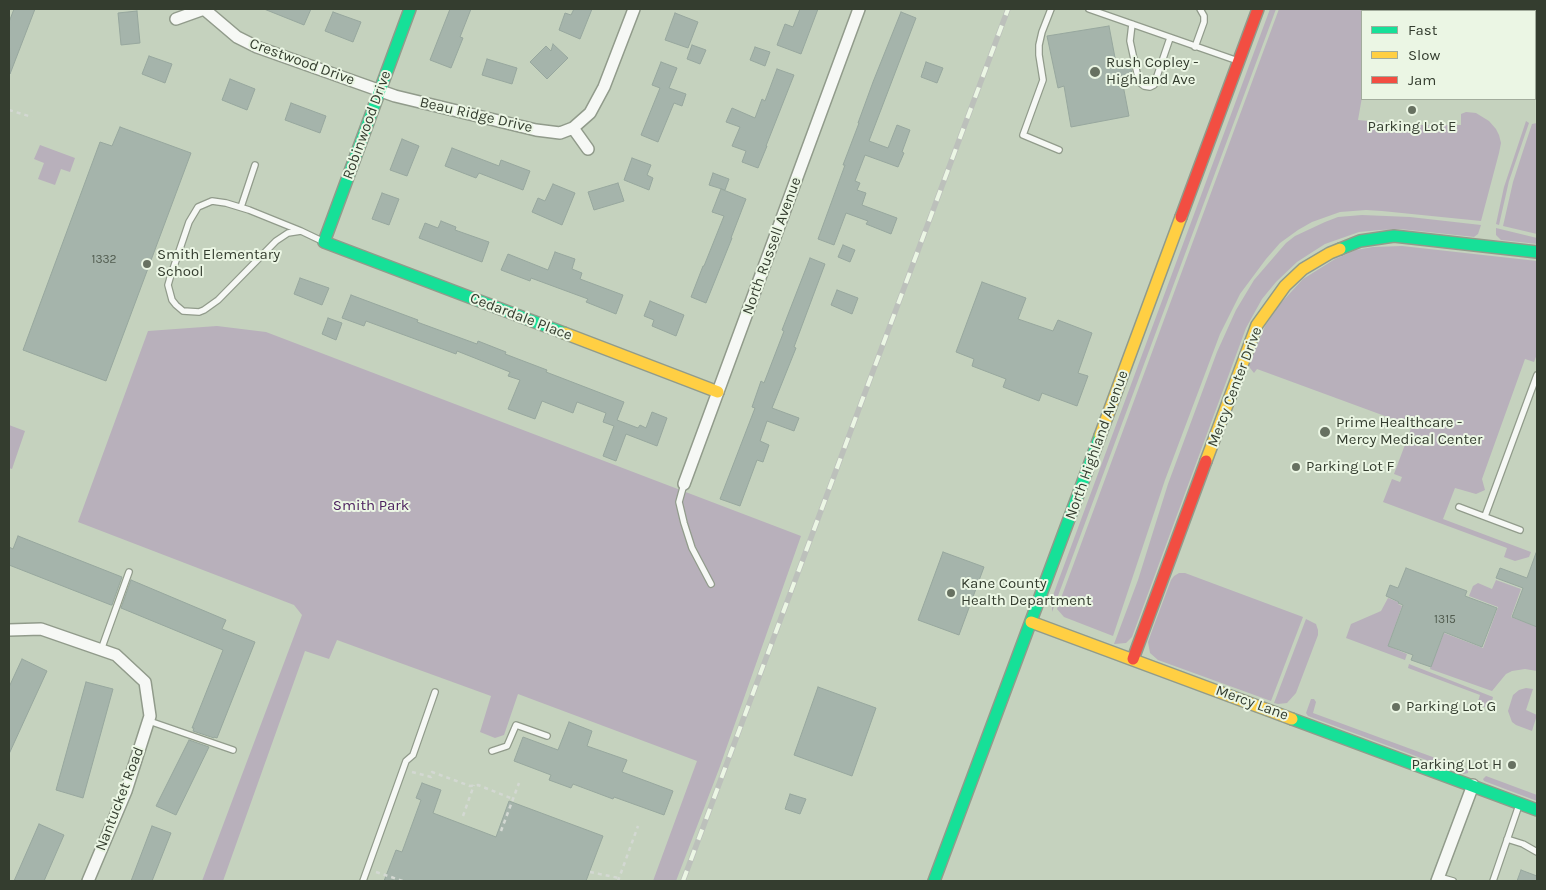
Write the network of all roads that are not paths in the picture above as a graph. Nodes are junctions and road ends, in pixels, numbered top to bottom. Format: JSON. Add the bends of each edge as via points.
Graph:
{"nodes":[{"id":1,"x":410,"y":9,"type":"edge"},
{"id":2,"x":634,"y":9,"type":"edge"},
{"id":3,"x":859,"y":9,"type":"edge"},
{"id":4,"x":1051,"y":9,"type":"edge"},
{"id":5,"x":1089,"y":9,"type":"edge"},
{"id":6,"x":1200,"y":9,"type":"edge"},
{"id":7,"x":1258,"y":9,"type":"edge"},
{"id":8,"x":176,"y":19,"type":"dead end"},
{"id":9,"x":1132,"y":24,"type":"junction"},
{"id":10,"x":1170,"y":38,"type":"junction"},
{"id":11,"x":1195,"y":47,"type":"junction"},
{"id":12,"x":1238,"y":62,"type":"junction"},
{"id":13,"x":380,"y":91,"type":"junction"},
{"id":14,"x":573,"y":128,"type":"junction"},
{"id":15,"x":588,"y":148,"type":"dead end"},
{"id":16,"x":1059,"y":150,"type":"dead end"},
{"id":17,"x":255,"y":165,"type":"dead end"},
{"id":18,"x":241,"y":207,"type":"junction"},
{"id":19,"x":301,"y":231,"type":"junction"},
{"id":20,"x":324,"y":242,"type":"junction"},
{"id":21,"x":1537,"y":252,"type":"edge"},
{"id":22,"x":1537,"y":375,"type":"edge"},
{"id":23,"x":718,"y":392,"type":"junction"},
{"id":24,"x":684,"y":484,"type":"joint"},
{"id":25,"x":1459,"y":507,"type":"dead end"},
{"id":26,"x":1485,"y":516,"type":"junction"},
{"id":27,"x":1520,"y":530,"type":"dead end"},
{"id":28,"x":130,"y":572,"type":"dead end"},
{"id":29,"x":711,"y":584,"type":"dead end"},
{"id":30,"x":1031,"y":622,"type":"junction"},
{"id":31,"x":9,"y":630,"type":"edge"},
{"id":32,"x":101,"y":650,"type":"junction"},
{"id":33,"x":1133,"y":659,"type":"junction"},
{"id":34,"x":435,"y":692,"type":"dead end"},
{"id":35,"x":150,"y":718,"type":"junction"},
{"id":36,"x":547,"y":736,"type":"dead end"},
{"id":37,"x":233,"y":750,"type":"dead end"},
{"id":38,"x":492,"y":751,"type":"dead end"},
{"id":39,"x":1473,"y":785,"type":"junction"},
{"id":40,"x":1520,"y":803,"type":"junction"},
{"id":41,"x":1537,"y":810,"type":"edge"},
{"id":42,"x":1507,"y":839,"type":"junction"},
{"id":43,"x":1537,"y":852,"type":"edge"},
{"id":44,"x":1438,"y":879,"type":"edge"},
{"id":45,"x":88,"y":881,"type":"edge"},
{"id":46,"x":363,"y":881,"type":"edge"},
{"id":47,"x":934,"y":881,"type":"edge"},
{"id":48,"x":1453,"y":881,"type":"edge"},
{"id":49,"x":1492,"y":881,"type":"edge"}],
"edges":[{"from":1,"to":13,"type":"street","name":"Robinwood Drive"},
{"from":2,"to":14,"type":"street","via":[[604,86],[590,113]]},
{"from":3,"to":23,"type":"street","name":"North Russell Avenue"},
{"from":4,"to":16,"type":"lane","via":[[1039,45],[1043,80],[1023,136]]},
{"from":5,"to":9,"type":"lane"},
{"from":6,"to":11,"type":"lane","via":[[1204,22]]},
{"from":7,"to":12,"type":"street","name":"North Highland Avenue"},
{"from":8,"to":13,"type":"street","name":"Crestwood Drive","via":[[204,9],[237,37],[257,47]]},
{"from":9,"to":10,"type":"lane"},
{"from":9,"to":10,"type":"lane","via":[[1130,41],[1139,82],[1144,86],[1154,85]]},
{"from":10,"to":11,"type":"lane"},
{"from":11,"to":12,"type":"lane"},
{"from":12,"to":30,"type":"street","name":"North Highland Avenue"},
{"from":13,"to":14,"type":"street","name":"Beau Ridge Drive","via":[[536,130],[560,133]]},
{"from":13,"to":20,"type":"street","name":"Robinwood Drive"},
{"from":14,"to":15,"type":"street"},
{"from":17,"to":18,"type":"lane"},
{"from":18,"to":19,"type":"lane"},
{"from":18,"to":19,"type":"lane","via":[[212,201],[198,207],[189,222],[168,285],[172,300],[183,311],[199,312],[212,306],[276,241],[288,233]]},
{"from":19,"to":20,"type":"lane"},
{"from":20,"to":23,"type":"street","name":"Cedardale Place"},
{"from":21,"to":33,"type":"street","name":"Mercy Center Drive","via":[[1386,237],[1360,241],[1330,253],[1303,269],[1285,286],[1257,326]]},
{"from":22,"to":26,"type":"lane"},
{"from":23,"to":24,"type":"street","name":"North Russell Avenue"},
{"from":24,"to":29,"type":"lane","via":[[679,502],[682,516],[692,548]]},
{"from":25,"to":26,"type":"lane"},
{"from":26,"to":27,"type":"lane"},
{"from":28,"to":32,"type":"lane"},
{"from":30,"to":33,"type":"street","name":"Mercy Lane"},
{"from":30,"to":47,"type":"street","name":"North Highland Avenue"},
{"from":31,"to":32,"type":"street","via":[[41,629]]},
{"from":32,"to":35,"type":"street","via":[[116,655],[144,682]]},
{"from":33,"to":39,"type":"street","name":"Mercy Lane"},
{"from":34,"to":46,"type":"lane","via":[[413,755],[406,761]]},
{"from":35,"to":37,"type":"lane"},
{"from":35,"to":45,"type":"street","name":"Nantucket Road","via":[[126,791]]},
{"from":36,"to":38,"type":"lane","via":[[516,725],[507,746]]},
{"from":39,"to":40,"type":"street","name":"Mercy Lane"},
{"from":39,"to":44,"type":"street"},
{"from":40,"to":41,"type":"street","name":"Mercy Lane"},
{"from":40,"to":42,"type":"lane"},
{"from":42,"to":43,"type":"lane"},
{"from":42,"to":49,"type":"lane"},
{"from":44,"to":48,"type":"lane"}]}
